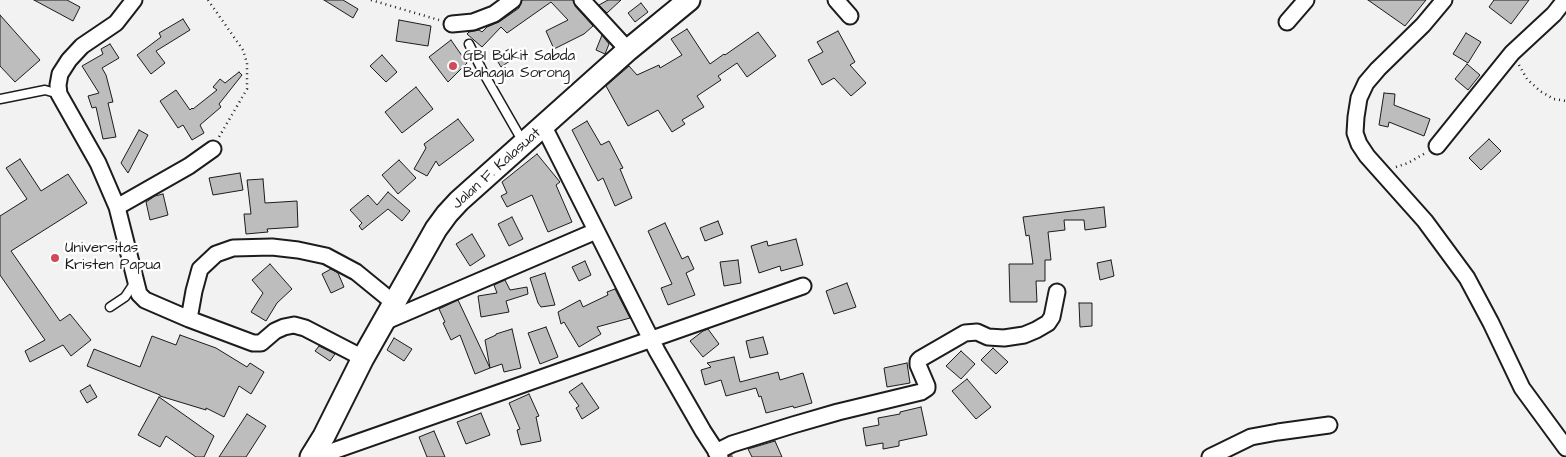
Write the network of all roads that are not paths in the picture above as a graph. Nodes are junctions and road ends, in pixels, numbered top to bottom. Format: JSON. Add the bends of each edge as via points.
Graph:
{"nodes":[{"id":1,"x":134,"y":0,"type":"edge"},
{"id":2,"x":513,"y":0,"type":"edge"},
{"id":3,"x":582,"y":0,"type":"edge"},
{"id":4,"x":689,"y":0,"type":"edge"},
{"id":5,"x":836,"y":0,"type":"edge"},
{"id":6,"x":1306,"y":0,"type":"edge"},
{"id":7,"x":1444,"y":0,"type":"edge"},
{"id":8,"x":1565,"y":0,"type":"edge"},
{"id":9,"x":850,"y":16,"type":"dead end"},
{"id":10,"x":1288,"y":22,"type":"dead end"},
{"id":11,"x":452,"y":24,"type":"road end"},
{"id":12,"x":469,"y":44,"type":"dead end"},
{"id":13,"x":628,"y":50,"type":"junction"},
{"id":14,"x":59,"y":94,"type":"junction"},
{"id":15,"x":0,"y":99,"type":"edge"},
{"id":16,"x":544,"y":127,"type":"junction"},
{"id":17,"x":524,"y":144,"type":"junction"},
{"id":18,"x":1437,"y":146,"type":"road end"},
{"id":19,"x":213,"y":149,"type":"road end"},
{"id":20,"x":117,"y":207,"type":"junction"},
{"id":21,"x":596,"y":231,"type":"junction"},
{"id":22,"x":135,"y":282,"type":"junction"},
{"id":23,"x":804,"y":286,"type":"dead end"},
{"id":24,"x":1057,"y":292,"type":"dead end"},
{"id":25,"x":394,"y":303,"type":"junction"},
{"id":26,"x":110,"y":306,"type":"dead end"},
{"id":27,"x":189,"y":320,"type":"junction"},
{"id":28,"x":384,"y":322,"type":"junction"},
{"id":29,"x":652,"y":339,"type":"junction"},
{"id":30,"x":363,"y":358,"type":"junction"},
{"id":31,"x":1330,"y":425,"type":"dead end"},
{"id":32,"x":1566,"y":448,"type":"edge"},
{"id":33,"x":722,"y":451,"type":"edge"},
{"id":34,"x":347,"y":452,"type":"edge"},
{"id":35,"x":311,"y":457,"type":"edge"},
{"id":36,"x":316,"y":457,"type":"edge"},
{"id":37,"x":1210,"y":457,"type":"edge"}],
"edges":[{"from":1,"to":14,"type":"street","via":[[116,23],[82,46],[69,60],[60,74]]},
{"from":2,"to":11,"type":"street","via":[[494,14],[472,22]]},
{"from":3,"to":13,"type":"street"},
{"from":4,"to":13,"type":"street","name":"Jalan F. Kalasuat"},
{"from":5,"to":9,"type":"street"},
{"from":6,"to":10,"type":"street"},
{"from":7,"to":32,"type":"street","via":[[1366,83],[1359,98],[1355,133],[1375,167],[1425,221],[1467,278],[1522,388]]},
{"from":8,"to":18,"type":"street","via":[[1512,53]]},
{"from":12,"to":17,"type":"lane"},
{"from":13,"to":16,"type":"street","name":"Jalan F. Kalasuat"},
{"from":14,"to":15,"type":"lane","via":[[45,90]]},
{"from":14,"to":20,"type":"street","via":[[98,163]]},
{"from":16,"to":17,"type":"street","name":"Jalan F. Kalasuat"},
{"from":16,"to":21,"type":"street"},
{"from":17,"to":25,"type":"street","name":"Jalan F. Kalasuat","via":[[447,214]]},
{"from":19,"to":20,"type":"street"},
{"from":20,"to":22,"type":"street"},
{"from":21,"to":28,"type":"street"},
{"from":21,"to":29,"type":"street"},
{"from":22,"to":26,"type":"lane","via":[[125,297]]},
{"from":22,"to":27,"type":"street","via":[[144,300]]},
{"from":23,"to":29,"type":"street"},
{"from":24,"to":33,"type":"street","via":[[1052,317],[1036,330],[1004,338],[977,332],[965,333],[920,359],[918,365],[927,386],[921,392],[762,434]]},
{"from":25,"to":27,"type":"street","via":[[356,272],[326,256],[272,247],[233,248],[216,254],[200,269]]},
{"from":25,"to":28,"type":"street","name":"Jalan F. Kalasuat"},
{"from":27,"to":30,"type":"street","via":[[253,343],[261,343],[274,331],[294,325]]},
{"from":28,"to":30,"type":"street","name":"Jalan F. Kalasuat"},
{"from":29,"to":33,"type":"street","via":[[685,400]]},
{"from":29,"to":34,"type":"street"},
{"from":30,"to":35,"type":"street","name":"Jalan F. Kalasuat"},
{"from":31,"to":37,"type":"street","via":[[1251,437]]},
{"from":34,"to":36,"type":"street"}]}
